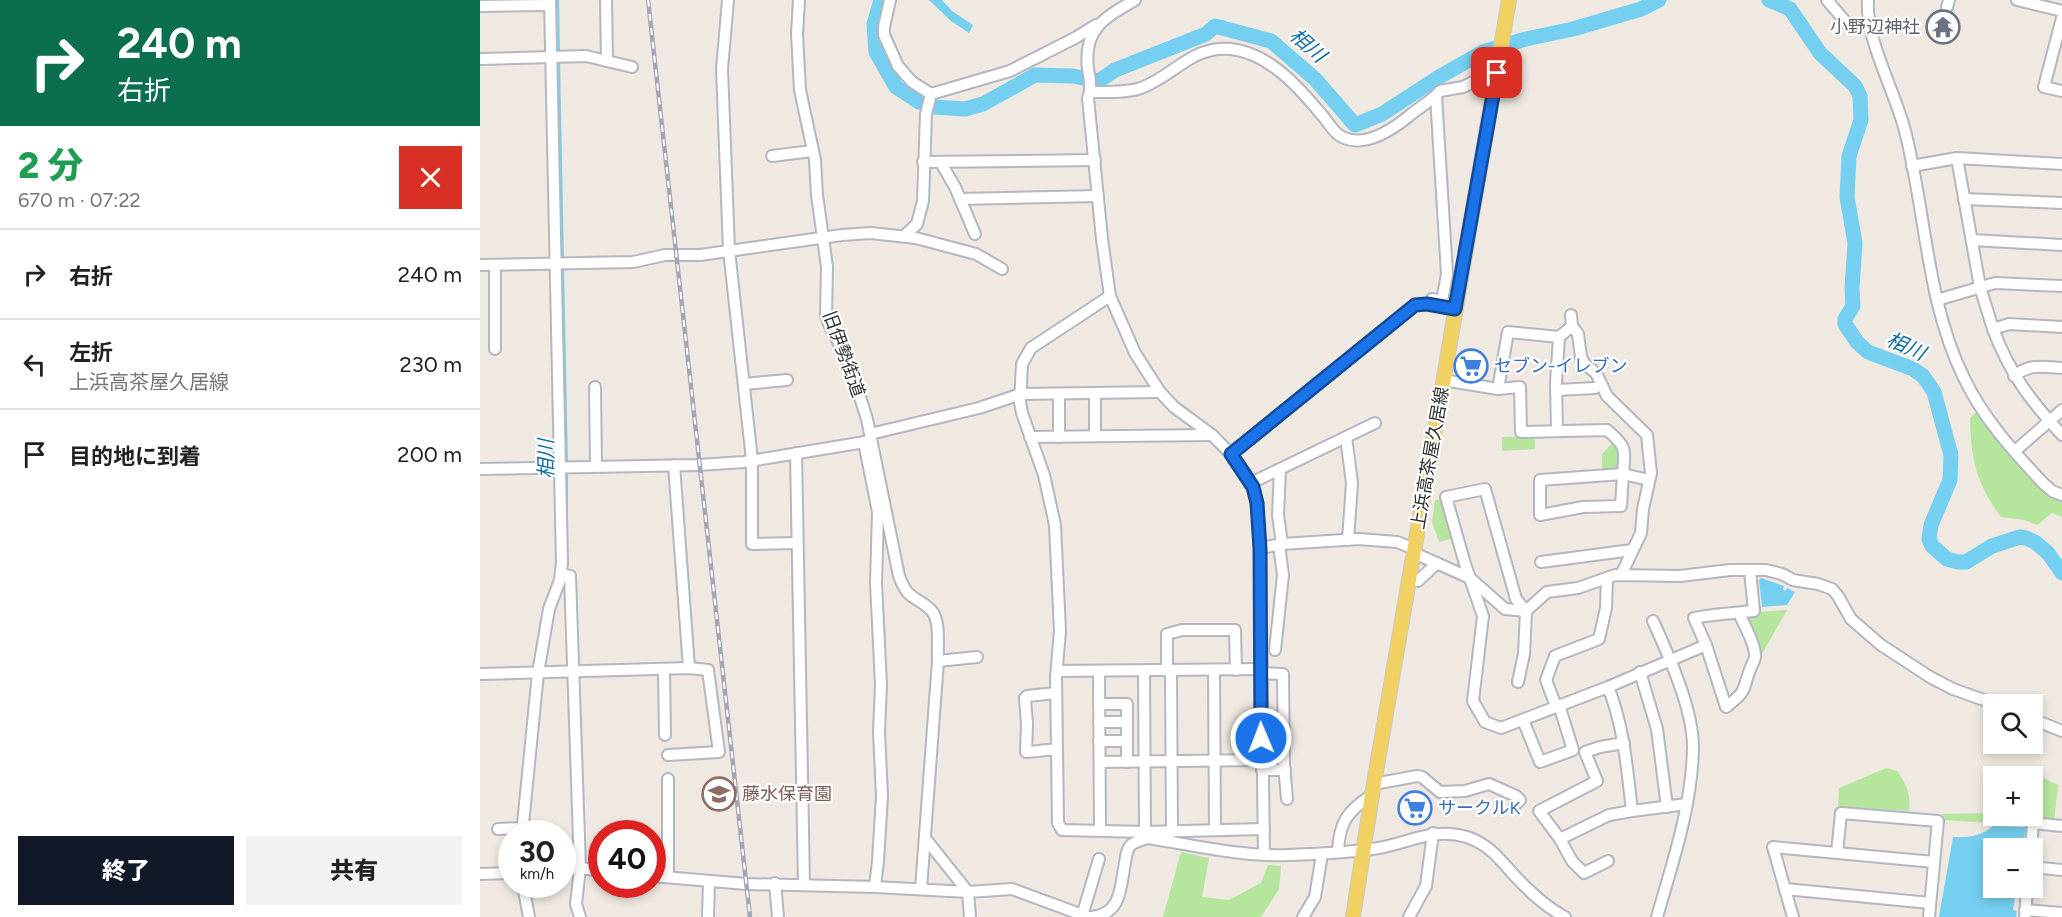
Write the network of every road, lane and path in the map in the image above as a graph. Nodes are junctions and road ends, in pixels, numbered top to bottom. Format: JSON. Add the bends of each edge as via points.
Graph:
{"nodes":[{"id":1,"x":606,"y":0,"type":"edge"},
{"id":2,"x":728,"y":0,"type":"edge"},
{"id":3,"x":799,"y":0,"type":"edge"},
{"id":4,"x":890,"y":0,"type":"edge"},
{"id":5,"x":1135,"y":0,"type":"edge"},
{"id":6,"x":1509,"y":0,"type":"edge"},
{"id":7,"x":1827,"y":0,"type":"edge"},
{"id":8,"x":1868,"y":0,"type":"edge"},
{"id":9,"x":2017,"y":0,"type":"edge"},
{"id":10,"x":550,"y":2,"type":"edge"},
{"id":11,"x":480,"y":6,"type":"edge"},
{"id":12,"x":2062,"y":11,"type":"edge"},
{"id":13,"x":2062,"y":18,"type":"edge"},
{"id":14,"x":1101,"y":22,"type":"junction"},
{"id":15,"x":1869,"y":24,"type":"junction"},
{"id":16,"x":556,"y":57,"type":"junction"},
{"id":17,"x":480,"y":59,"type":"edge"},
{"id":18,"x":607,"y":61,"type":"junction"},
{"id":19,"x":632,"y":67,"type":"dead end"},
{"id":20,"x":1498,"y":67,"type":"junction"},
{"id":21,"x":1091,"y":91,"type":"junction"},
{"id":22,"x":2062,"y":91,"type":"edge"},
{"id":23,"x":931,"y":94,"type":"junction"},
{"id":24,"x":1436,"y":96,"type":"junction"},
{"id":25,"x":812,"y":151,"type":"junction"},
{"id":26,"x":772,"y":156,"type":"dead end"},
{"id":27,"x":1957,"y":158,"type":"junction"},
{"id":28,"x":1095,"y":160,"type":"junction"},
{"id":29,"x":923,"y":162,"type":"junction"},
{"id":30,"x":941,"y":163,"type":"junction"},
{"id":31,"x":2062,"y":164,"type":"edge"},
{"id":32,"x":1912,"y":166,"type":"junction"},
{"id":33,"x":1098,"y":196,"type":"junction"},
{"id":34,"x":960,"y":199,"type":"junction"},
{"id":35,"x":1964,"y":199,"type":"junction"},
{"id":36,"x":2062,"y":203,"type":"edge"},
{"id":37,"x":975,"y":234,"type":"dead end"},
{"id":38,"x":904,"y":236,"type":"junction"},
{"id":39,"x":822,"y":237,"type":"junction"},
{"id":40,"x":1972,"y":240,"type":"junction"},
{"id":41,"x":2062,"y":245,"type":"edge"},
{"id":42,"x":729,"y":249,"type":"junction"},
{"id":43,"x":561,"y":263,"type":"junction"},
{"id":44,"x":480,"y":265,"type":"edge"},
{"id":45,"x":495,"y":265,"type":"junction"},
{"id":46,"x":1002,"y":269,"type":"dead end"},
{"id":47,"x":2062,"y":286,"type":"edge"},
{"id":48,"x":1980,"y":287,"type":"junction"},
{"id":49,"x":1110,"y":296,"type":"junction"},
{"id":50,"x":1937,"y":300,"type":"junction"},
{"id":51,"x":1415,"y":305,"type":"junction"},
{"id":52,"x":1455,"y":309,"type":"junction"},
{"id":53,"x":2062,"y":327,"type":"edge"},
{"id":54,"x":1993,"y":329,"type":"junction"},
{"id":55,"x":1559,"y":337,"type":"junction"},
{"id":56,"x":495,"y":349,"type":"dead end"},
{"id":57,"x":2062,"y":368,"type":"edge"},
{"id":58,"x":2014,"y":376,"type":"junction"},
{"id":59,"x":787,"y":380,"type":"dead end"},
{"id":60,"x":1443,"y":380,"type":"junction"},
{"id":61,"x":744,"y":384,"type":"junction"},
{"id":62,"x":595,"y":387,"type":"dead end"},
{"id":63,"x":1595,"y":388,"type":"dead end"},
{"id":64,"x":1498,"y":389,"type":"junction"},
{"id":65,"x":1557,"y":390,"type":"junction"},
{"id":66,"x":1160,"y":392,"type":"junction"},
{"id":67,"x":1095,"y":393,"type":"junction"},
{"id":68,"x":1021,"y":394,"type":"junction"},
{"id":69,"x":1059,"y":394,"type":"junction"},
{"id":70,"x":2062,"y":411,"type":"edge"},
{"id":71,"x":2049,"y":420,"type":"junction"},
{"id":72,"x":1375,"y":423,"type":"dead end"},
{"id":73,"x":1557,"y":430,"type":"junction"},
{"id":74,"x":1212,"y":435,"type":"junction"},
{"id":75,"x":2062,"y":435,"type":"edge"},
{"id":76,"x":1095,"y":436,"type":"junction"},
{"id":77,"x":1030,"y":437,"type":"junction"},
{"id":78,"x":1059,"y":437,"type":"junction"},
{"id":79,"x":1346,"y":437,"type":"junction"},
{"id":80,"x":869,"y":439,"type":"junction"},
{"id":81,"x":2015,"y":451,"type":"junction"},
{"id":82,"x":796,"y":453,"type":"junction"},
{"id":83,"x":1231,"y":454,"type":"junction"},
{"id":84,"x":752,"y":460,"type":"junction"},
{"id":85,"x":674,"y":465,"type":"junction"},
{"id":86,"x":596,"y":466,"type":"junction"},
{"id":87,"x":565,"y":468,"type":"junction"},
{"id":88,"x":480,"y":469,"type":"edge"},
{"id":89,"x":1280,"y":469,"type":"junction"},
{"id":90,"x":1623,"y":474,"type":"junction"},
{"id":91,"x":1649,"y":480,"type":"junction"},
{"id":92,"x":1251,"y":483,"type":"junction"},
{"id":93,"x":2062,"y":495,"type":"edge"},
{"id":94,"x":1348,"y":540,"type":"junction"},
{"id":95,"x":797,"y":543,"type":"junction"},
{"id":96,"x":1281,"y":544,"type":"junction"},
{"id":97,"x":1260,"y":548,"type":"junction"},
{"id":98,"x":1632,"y":550,"type":"junction"},
{"id":99,"x":1415,"y":551,"type":"junction"},
{"id":100,"x":1541,"y":562,"type":"dead end"},
{"id":101,"x":1437,"y":563,"type":"junction"},
{"id":102,"x":1750,"y":570,"type":"junction"},
{"id":103,"x":565,"y":575,"type":"junction"},
{"id":104,"x":1621,"y":575,"type":"junction"},
{"id":105,"x":1470,"y":578,"type":"junction"},
{"id":106,"x":1607,"y":579,"type":"junction"},
{"id":107,"x":1418,"y":581,"type":"dead end"},
{"id":108,"x":1526,"y":611,"type":"junction"},
{"id":109,"x":1738,"y":613,"type":"junction"},
{"id":110,"x":1653,"y":621,"type":"dead end"},
{"id":111,"x":1706,"y":645,"type":"junction"},
{"id":112,"x":1275,"y":650,"type":"dead end"},
{"id":113,"x":976,"y":657,"type":"dead end"},
{"id":114,"x":1670,"y":659,"type":"junction"},
{"id":115,"x":938,"y":661,"type":"junction"},
{"id":116,"x":689,"y":668,"type":"junction"},
{"id":117,"x":664,"y":670,"type":"junction"},
{"id":118,"x":1236,"y":670,"type":"junction"},
{"id":119,"x":569,"y":671,"type":"junction"},
{"id":120,"x":1057,"y":671,"type":"junction"},
{"id":121,"x":1099,"y":671,"type":"junction"},
{"id":122,"x":1144,"y":671,"type":"junction"},
{"id":123,"x":1169,"y":671,"type":"junction"},
{"id":124,"x":1214,"y":671,"type":"junction"},
{"id":125,"x":1261,"y":671,"type":"junction"},
{"id":126,"x":1640,"y":672,"type":"junction"},
{"id":127,"x":538,"y":673,"type":"junction"},
{"id":128,"x":480,"y":674,"type":"edge"},
{"id":129,"x":1518,"y":682,"type":"dead end"},
{"id":130,"x":1608,"y":687,"type":"junction"},
{"id":131,"x":1056,"y":693,"type":"junction"},
{"id":132,"x":1983,"y":700,"type":"edge"},
{"id":133,"x":1099,"y":704,"type":"junction"},
{"id":134,"x":1558,"y":706,"type":"junction"},
{"id":135,"x":1523,"y":720,"type":"junction"},
{"id":136,"x":1099,"y":722,"type":"junction"},
{"id":137,"x":1127,"y":722,"type":"junction"},
{"id":138,"x":2043,"y":723,"type":"edge"},
{"id":139,"x":2062,"y":731,"type":"edge"},
{"id":140,"x":665,"y":735,"type":"dead end"},
{"id":141,"x":1099,"y":741,"type":"junction"},
{"id":142,"x":1127,"y":741,"type":"junction"},
{"id":143,"x":1624,"y":743,"type":"junction"},
{"id":144,"x":1057,"y":750,"type":"junction"},
{"id":145,"x":668,"y":755,"type":"dead end"},
{"id":146,"x":1215,"y":760,"type":"junction"},
{"id":147,"x":1171,"y":761,"type":"junction"},
{"id":148,"x":1100,"y":762,"type":"junction"},
{"id":149,"x":1127,"y":762,"type":"junction"},
{"id":150,"x":1144,"y":762,"type":"junction"},
{"id":151,"x":1262,"y":765,"type":"junction"},
{"id":152,"x":1285,"y":770,"type":"junction"},
{"id":153,"x":668,"y":779,"type":"dead end"},
{"id":154,"x":1373,"y":790,"type":"junction"},
{"id":155,"x":1287,"y":799,"type":"dead end"},
{"id":156,"x":1688,"y":804,"type":"junction"},
{"id":157,"x":1515,"y":805,"type":"dead end"},
{"id":158,"x":1667,"y":807,"type":"junction"},
{"id":159,"x":1632,"y":811,"type":"junction"},
{"id":160,"x":524,"y":820,"type":"edge"},
{"id":161,"x":572,"y":820,"type":"edge"},
{"id":162,"x":2062,"y":826,"type":"edge"},
{"id":163,"x":1264,"y":829,"type":"junction"},
{"id":164,"x":1100,"y":830,"type":"junction"},
{"id":165,"x":1215,"y":830,"type":"junction"},
{"id":166,"x":1172,"y":832,"type":"junction"},
{"id":167,"x":1433,"y":833,"type":"junction"},
{"id":168,"x":1147,"y":835,"type":"junction"},
{"id":169,"x":925,"y":838,"type":"junction"},
{"id":170,"x":2032,"y":838,"type":"edge"},
{"id":171,"x":1560,"y":839,"type":"junction"},
{"id":172,"x":1363,"y":850,"type":"junction"},
{"id":173,"x":1338,"y":852,"type":"junction"},
{"id":174,"x":1837,"y":853,"type":"junction"},
{"id":175,"x":1322,"y":854,"type":"junction"},
{"id":176,"x":1264,"y":855,"type":"junction"},
{"id":177,"x":1099,"y":859,"type":"dead end"},
{"id":178,"x":1608,"y":861,"type":"dead end"},
{"id":179,"x":1934,"y":862,"type":"junction"},
{"id":180,"x":2043,"y":868,"type":"edge"},
{"id":181,"x":2062,"y":870,"type":"edge"},
{"id":182,"x":498,"y":873,"type":"edge"},
{"id":183,"x":480,"y":874,"type":"edge"},
{"id":184,"x":668,"y":877,"type":"joint"},
{"id":185,"x":709,"y":881,"type":"junction"},
{"id":186,"x":775,"y":884,"type":"junction"},
{"id":187,"x":804,"y":885,"type":"junction"},
{"id":188,"x":875,"y":886,"type":"junction"},
{"id":189,"x":921,"y":889,"type":"junction"},
{"id":190,"x":1785,"y":889,"type":"junction"},
{"id":191,"x":968,"y":892,"type":"junction"},
{"id":192,"x":525,"y":898,"type":"edge"},
{"id":193,"x":576,"y":898,"type":"edge"},
{"id":194,"x":2026,"y":898,"type":"edge"},
{"id":195,"x":1930,"y":903,"type":"junction"},
{"id":196,"x":1061,"y":912,"type":"edge"},
{"id":197,"x":2025,"y":913,"type":"edge"},
{"id":198,"x":2062,"y":913,"type":"edge"},
{"id":199,"x":1087,"y":916,"type":"edge"},
{"id":200,"x":529,"y":917,"type":"edge"},
{"id":201,"x":580,"y":917,"type":"edge"},
{"id":202,"x":708,"y":917,"type":"edge"},
{"id":203,"x":778,"y":917,"type":"edge"},
{"id":204,"x":970,"y":917,"type":"edge"},
{"id":205,"x":1303,"y":917,"type":"edge"},
{"id":206,"x":1353,"y":917,"type":"edge"},
{"id":207,"x":1409,"y":917,"type":"edge"},
{"id":208,"x":1565,"y":917,"type":"edge"},
{"id":209,"x":1657,"y":917,"type":"edge"},
{"id":210,"x":1793,"y":917,"type":"edge"},
{"id":211,"x":1929,"y":917,"type":"edge"}],
"edges":[{"from":1,"to":18,"type":"street"},
{"from":2,"to":42,"type":"street","via":[[722,69]]},
{"from":3,"to":25,"type":"street","name":"旧伊勢街道","via":[[800,90]]},
{"from":4,"to":23,"type":"street","via":[[884,35],[898,66],[912,82]]},
{"from":5,"to":14,"type":"street"},
{"from":6,"to":20,"type":"main road","name":"上浜高茶屋久居線"},
{"from":7,"to":15,"type":"street","via":[[1850,27]]},
{"from":8,"to":15,"type":"street"},
{"from":9,"to":12,"type":"street"},
{"from":10,"to":11,"type":"street"},
{"from":10,"to":16,"type":"street"},
{"from":13,"to":22,"type":"street","via":[[2044,87]]},
{"from":14,"to":21,"type":"street","via":[[1088,44]]},
{"from":14,"to":23,"type":"street","via":[[1010,71]]},
{"from":15,"to":32,"type":"street","via":[[1905,129]]},
{"from":16,"to":17,"type":"street"},
{"from":16,"to":18,"type":"street","via":[[586,56]]},
{"from":16,"to":43,"type":"street"},
{"from":18,"to":19,"type":"street"},
{"from":20,"to":24,"type":"street"},
{"from":20,"to":52,"type":"main road","name":"上浜高茶屋久居線"},
{"from":21,"to":24,"type":"street","via":[[1139,89],[1203,51],[1238,51],[1263,59],[1280,72],[1340,136],[1350,140],[1389,130]]},
{"from":21,"to":28,"type":"street","via":[[1088,98]]},
{"from":23,"to":29,"type":"street"},
{"from":24,"to":51,"type":"street","via":[[1447,274],[1442,301],[1421,298],[1415,299]]},
{"from":25,"to":26,"type":"street"},
{"from":25,"to":39,"type":"street","name":"旧伊勢街道"},
{"from":27,"to":31,"type":"street"},
{"from":27,"to":32,"type":"street"},
{"from":27,"to":35,"type":"street"},
{"from":28,"to":30,"type":"street"},
{"from":28,"to":33,"type":"street"},
{"from":29,"to":30,"type":"street"},
{"from":29,"to":38,"type":"street","via":[[923,201],[912,231]]},
{"from":30,"to":34,"type":"street"},
{"from":32,"to":50,"type":"street"},
{"from":33,"to":34,"type":"street"},
{"from":33,"to":49,"type":"street"},
{"from":34,"to":37,"type":"street"},
{"from":35,"to":36,"type":"street"},
{"from":35,"to":40,"type":"street"},
{"from":38,"to":39,"type":"street","via":[[871,233]]},
{"from":38,"to":46,"type":"street","via":[[976,254]]},
{"from":39,"to":42,"type":"street"},
{"from":39,"to":80,"type":"street","name":"旧伊勢街道","via":[[828,324],[849,363]]},
{"from":40,"to":41,"type":"street"},
{"from":40,"to":48,"type":"street"},
{"from":42,"to":43,"type":"street","via":[[633,262]]},
{"from":42,"to":61,"type":"street"},
{"from":43,"to":45,"type":"street"},
{"from":43,"to":87,"type":"street"},
{"from":44,"to":45,"type":"street"},
{"from":45,"to":56,"type":"street"},
{"from":47,"to":48,"type":"street","via":[[1995,283]]},
{"from":48,"to":50,"type":"street"},
{"from":48,"to":54,"type":"street"},
{"from":49,"to":66,"type":"street","via":[[1135,353]]},
{"from":49,"to":68,"type":"street","via":[[1031,348],[1023,364]]},
{"from":50,"to":81,"type":"street","via":[[1964,380],[1984,414]]},
{"from":51,"to":52,"type":"street"},
{"from":51,"to":83,"type":"street"},
{"from":52,"to":60,"type":"main road","name":"上浜高茶屋久居線"},
{"from":53,"to":54,"type":"street","via":[[2009,324]]},
{"from":54,"to":58,"type":"street"},
{"from":55,"to":64,"type":"street","via":[[1508,332]]},
{"from":55,"to":65,"type":"street"},
{"from":55,"to":91,"type":"street","via":[[1572,321],[1584,363],[1596,373],[1607,396],[1647,435]]},
{"from":57,"to":58,"type":"street","via":[[2031,366]]},
{"from":58,"to":71,"type":"street"},
{"from":59,"to":61,"type":"street"},
{"from":60,"to":64,"type":"street"},
{"from":60,"to":99,"type":"main road","name":"上浜高茶屋久居線"},
{"from":61,"to":84,"type":"street"},
{"from":62,"to":86,"type":"street"},
{"from":63,"to":65,"type":"street"},
{"from":64,"to":73,"type":"street","via":[[1520,387],[1521,432]]},
{"from":65,"to":73,"type":"street"},
{"from":66,"to":67,"type":"street"},
{"from":66,"to":74,"type":"street"},
{"from":67,"to":69,"type":"street"},
{"from":67,"to":76,"type":"street"},
{"from":68,"to":69,"type":"street"},
{"from":68,"to":77,"type":"street"},
{"from":68,"to":80,"type":"street"},
{"from":69,"to":78,"type":"street"},
{"from":70,"to":71,"type":"street"},
{"from":71,"to":75,"type":"street"},
{"from":71,"to":81,"type":"street"},
{"from":72,"to":79,"type":"street"},
{"from":73,"to":90,"type":"street","via":[[1607,430],[1622,443]]},
{"from":74,"to":76,"type":"street"},
{"from":74,"to":83,"type":"street"},
{"from":76,"to":78,"type":"street"},
{"from":77,"to":78,"type":"street"},
{"from":77,"to":120,"type":"street","via":[[1044,475],[1055,525],[1060,631]]},
{"from":79,"to":89,"type":"street"},
{"from":79,"to":94,"type":"street","via":[[1352,483]]},
{"from":80,"to":82,"type":"street"},
{"from":80,"to":115,"type":"street","via":[[899,576],[905,592],[932,610],[937,624]]},
{"from":80,"to":188,"type":"street","via":[[878,512],[876,583],[881,686],[882,796]]},
{"from":81,"to":93,"type":"street","via":[[2048,488]]},
{"from":82,"to":84,"type":"street"},
{"from":82,"to":95,"type":"street"},
{"from":83,"to":92,"type":"street"},
{"from":84,"to":85,"type":"street"},
{"from":84,"to":95,"type":"street","via":[[752,544]]},
{"from":85,"to":86,"type":"street"},
{"from":85,"to":116,"type":"street"},
{"from":86,"to":87,"type":"street"},
{"from":87,"to":88,"type":"street"},
{"from":87,"to":103,"type":"street"},
{"from":89,"to":92,"type":"street"},
{"from":89,"to":96,"type":"street"},
{"from":90,"to":90,"type":"street","via":[[1621,506],[1540,514],[1540,480]]},
{"from":90,"to":91,"type":"street"},
{"from":91,"to":98,"type":"street","via":[[1641,533]]},
{"from":92,"to":97,"type":"street","via":[[1257,503]]},
{"from":94,"to":96,"type":"street"},
{"from":94,"to":99,"type":"street","via":[[1389,540]]},
{"from":95,"to":187,"type":"street"},
{"from":96,"to":97,"type":"street"},
{"from":96,"to":112,"type":"street","via":[[1283,575]]},
{"from":97,"to":125,"type":"street"},
{"from":98,"to":100,"type":"street"},
{"from":98,"to":104,"type":"street"},
{"from":99,"to":101,"type":"street"},
{"from":99,"to":154,"type":"main road","name":"上浜高茶屋久居線"},
{"from":101,"to":105,"type":"street"},
{"from":101,"to":107,"type":"street"},
{"from":102,"to":104,"type":"street","via":[[1680,576]]},
{"from":102,"to":109,"type":"street","via":[[1754,611]]},
{"from":102,"to":132,"type":"street","via":[[1766,570],[1826,586],[1838,596],[1851,619],[1881,645],[1930,677]]},
{"from":103,"to":119,"type":"street"},
{"from":103,"to":127,"type":"street","via":[[549,609]]},
{"from":104,"to":106,"type":"street"},
{"from":105,"to":108,"type":"street","via":[[1505,609]]},
{"from":105,"to":108,"type":"street","via":[[1446,497],[1485,489],[1516,599]]},
{"from":105,"to":135,"type":"street","via":[[1483,616],[1473,701],[1485,722],[1501,728]]},
{"from":106,"to":108,"type":"street","via":[[1547,592]]},
{"from":106,"to":134,"type":"street","via":[[1599,639],[1555,656],[1546,680]]},
{"from":108,"to":129,"type":"street"},
{"from":109,"to":111,"type":"street","via":[[1694,618]]},
{"from":109,"to":111,"type":"street","via":[[1755,658],[1746,688],[1726,707]]},
{"from":110,"to":114,"type":"street"},
{"from":111,"to":114,"type":"street"},
{"from":113,"to":115,"type":"street"},
{"from":114,"to":126,"type":"street"},
{"from":114,"to":156,"type":"street","via":[[1693,746]]},
{"from":115,"to":169,"type":"street"},
{"from":116,"to":117,"type":"street"},
{"from":116,"to":145,"type":"street","via":[[708,670],[719,752]]},
{"from":117,"to":119,"type":"street"},
{"from":117,"to":140,"type":"street"},
{"from":118,"to":123,"type":"street","via":[[1235,630],[1182,630],[1167,634]]},
{"from":118,"to":124,"type":"street"},
{"from":118,"to":125,"type":"street"},
{"from":119,"to":127,"type":"street"},
{"from":119,"to":161,"type":"street"},
{"from":120,"to":121,"type":"street"},
{"from":120,"to":131,"type":"street"},
{"from":121,"to":122,"type":"street"},
{"from":121,"to":133,"type":"street"},
{"from":122,"to":123,"type":"street"},
{"from":122,"to":150,"type":"street"},
{"from":123,"to":124,"type":"street"},
{"from":123,"to":147,"type":"street"},
{"from":124,"to":146,"type":"street"},
{"from":125,"to":151,"type":"street"},
{"from":125,"to":152,"type":"street","via":[[1283,672]]},
{"from":126,"to":130,"type":"street"},
{"from":126,"to":158,"type":"street","via":[[1657,729]]},
{"from":127,"to":128,"type":"street"},
{"from":127,"to":160,"type":"street"},
{"from":130,"to":134,"type":"street"},
{"from":130,"to":143,"type":"street"},
{"from":131,"to":144,"type":"street"},
{"from":131,"to":144,"type":"street","via":[[1025,698],[1026,752]]},
{"from":133,"to":136,"type":"street"},
{"from":133,"to":137,"type":"street","via":[[1127,704]]},
{"from":134,"to":135,"type":"street"},
{"from":134,"to":135,"type":"street","via":[[1573,750],[1540,762]]},
{"from":136,"to":137,"type":"street"},
{"from":136,"to":141,"type":"street"},
{"from":137,"to":142,"type":"street"},
{"from":138,"to":139,"type":"street"},
{"from":141,"to":142,"type":"street"},
{"from":141,"to":148,"type":"street"},
{"from":142,"to":149,"type":"street"},
{"from":143,"to":159,"type":"street"},
{"from":143,"to":171,"type":"street","via":[[1585,752],[1597,781],[1539,811]]},
{"from":144,"to":164,"type":"street","via":[[1058,823],[1062,831]]},
{"from":146,"to":147,"type":"street"},
{"from":146,"to":151,"type":"street"},
{"from":146,"to":165,"type":"street"},
{"from":147,"to":150,"type":"street"},
{"from":147,"to":166,"type":"street"},
{"from":148,"to":149,"type":"street"},
{"from":148,"to":164,"type":"street"},
{"from":149,"to":150,"type":"street"},
{"from":150,"to":168,"type":"street"},
{"from":151,"to":152,"type":"street"},
{"from":151,"to":163,"type":"street"},
{"from":152,"to":155,"type":"street"},
{"from":153,"to":184,"type":"street"},
{"from":154,"to":157,"type":"street","via":[[1417,776],[1440,792],[1465,791],[1489,783],[1516,796],[1520,800]]},
{"from":154,"to":172,"type":"main road","name":"上浜高茶屋久居線"},
{"from":154,"to":173,"type":"street","via":[[1345,820]]},
{"from":156,"to":158,"type":"street"},
{"from":156,"to":209,"type":"street"},
{"from":158,"to":159,"type":"street"},
{"from":159,"to":171,"type":"street","via":[[1609,815]]},
{"from":162,"to":170,"type":"street","via":[[2033,823]]},
{"from":163,"to":165,"type":"street"},
{"from":163,"to":176,"type":"street"},
{"from":164,"to":168,"type":"street"},
{"from":165,"to":166,"type":"street"},
{"from":166,"to":168,"type":"street"},
{"from":167,"to":172,"type":"street"},
{"from":167,"to":207,"type":"street","via":[[1426,886]]},
{"from":167,"to":208,"type":"street","via":[[1469,838],[1491,850],[1529,890]]},
{"from":168,"to":176,"type":"street"},
{"from":168,"to":199,"type":"street","via":[[1128,850],[1112,909],[1107,914]]},
{"from":169,"to":189,"type":"street"},
{"from":169,"to":191,"type":"street"},
{"from":171,"to":178,"type":"street","via":[[1584,873]]},
{"from":172,"to":173,"type":"street"},
{"from":172,"to":206,"type":"main road","name":"上浜高茶屋久居線"},
{"from":173,"to":175,"type":"street"},
{"from":174,"to":179,"type":"street"},
{"from":174,"to":179,"type":"street","via":[[1841,813],[1938,821]]},
{"from":174,"to":190,"type":"street","via":[[1773,847]]},
{"from":175,"to":176,"type":"street"},
{"from":175,"to":205,"type":"street","via":[[1315,897]]},
{"from":177,"to":199,"type":"street"},
{"from":179,"to":195,"type":"street"},
{"from":180,"to":181,"type":"street"},
{"from":182,"to":183,"type":"street"},
{"from":184,"to":185,"type":"street"},
{"from":185,"to":186,"type":"street"},
{"from":185,"to":202,"type":"street"},
{"from":186,"to":187,"type":"street"},
{"from":186,"to":203,"type":"street"},
{"from":187,"to":188,"type":"street"},
{"from":188,"to":189,"type":"street"},
{"from":189,"to":191,"type":"street"},
{"from":190,"to":195,"type":"street"},
{"from":190,"to":210,"type":"street"},
{"from":191,"to":196,"type":"street","via":[[1012,889]]},
{"from":191,"to":204,"type":"street"},
{"from":192,"to":200,"type":"street"},
{"from":193,"to":201,"type":"street"},
{"from":194,"to":197,"type":"street"},
{"from":195,"to":211,"type":"street"},
{"from":196,"to":199,"type":"street"},
{"from":197,"to":198,"type":"street"}]}
